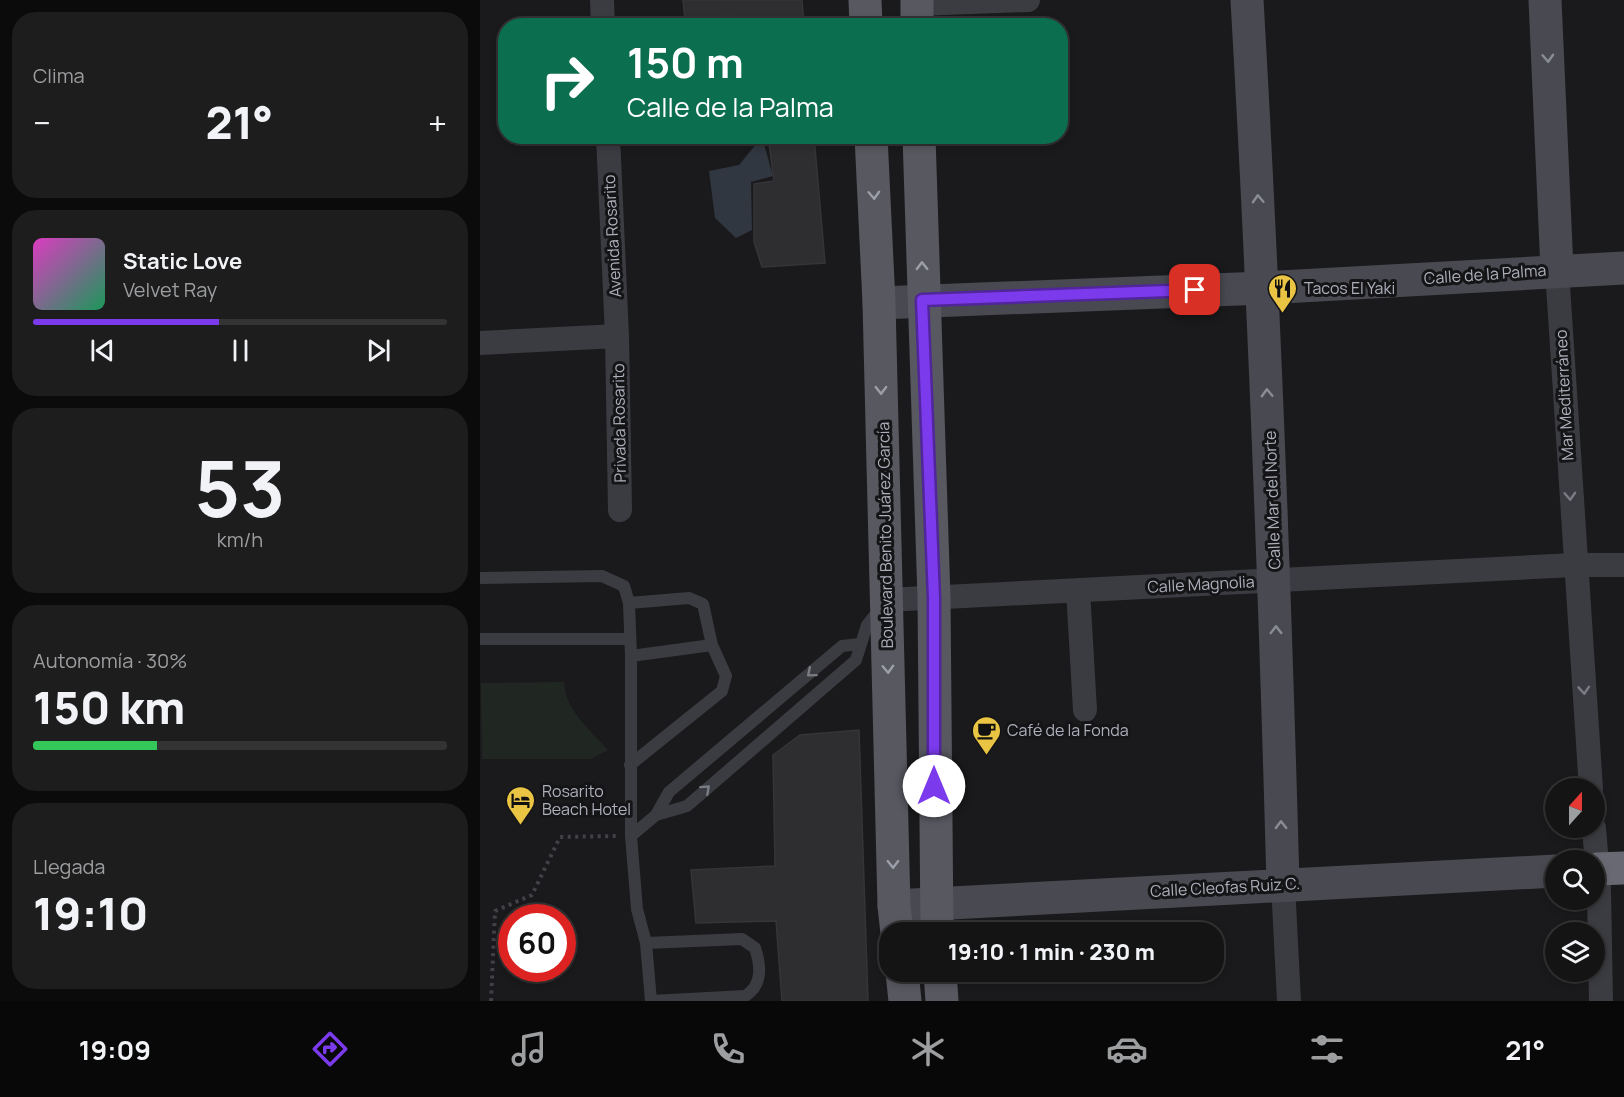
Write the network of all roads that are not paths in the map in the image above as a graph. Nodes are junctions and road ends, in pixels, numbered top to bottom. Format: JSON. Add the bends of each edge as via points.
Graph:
{"nodes":[{"id":1,"x":602,"y":0,"type":"edge"},
{"id":2,"x":865,"y":0,"type":"edge"},
{"id":3,"x":1028,"y":0,"type":"edge"},
{"id":4,"x":1247,"y":0,"type":"edge"},
{"id":5,"x":1545,"y":0,"type":"edge"},
{"id":6,"x":917,"y":10,"type":"edge"},
{"id":7,"x":603,"y":18,"type":"edge"},
{"id":8,"x":866,"y":18,"type":"edge"},
{"id":9,"x":608,"y":144,"type":"edge"},
{"id":10,"x":871,"y":144,"type":"edge"},
{"id":11,"x":919,"y":144,"type":"edge"},
{"id":12,"x":1624,"y":268,"type":"edge"},
{"id":13,"x":1557,"y":270,"type":"junction"},
{"id":14,"x":1263,"y":288,"type":"junction"},
{"id":15,"x":922,"y":300,"type":"junction"},
{"id":16,"x":879,"y":303,"type":"junction"},
{"id":17,"x":617,"y":336,"type":"junction"},
{"id":18,"x":480,"y":343,"type":"edge"},
{"id":19,"x":620,"y":510,"type":"dead end"},
{"id":20,"x":1574,"y":565,"type":"junction"},
{"id":21,"x":1624,"y":565,"type":"edge"},
{"id":22,"x":480,"y":578,"type":"edge"},
{"id":23,"x":1275,"y":580,"type":"junction"},
{"id":24,"x":1078,"y":591,"type":"junction"},
{"id":25,"x":934,"y":598,"type":"junction"},
{"id":26,"x":886,"y":600,"type":"junction"},
{"id":27,"x":629,"y":603,"type":"junction"},
{"id":28,"x":480,"y":639,"type":"edge"},
{"id":29,"x":630,"y":639,"type":"junction"},
{"id":30,"x":860,"y":644,"type":"junction"},
{"id":31,"x":712,"y":645,"type":"junction"},
{"id":32,"x":631,"y":656,"type":"junction"},
{"id":33,"x":1085,"y":710,"type":"dead end"},
{"id":34,"x":630,"y":765,"type":"junction"},
{"id":35,"x":1590,"y":778,"type":"edge"},
{"id":36,"x":656,"y":816,"type":"junction"},
{"id":37,"x":631,"y":836,"type":"junction"},
{"id":38,"x":1545,"y":872,"type":"edge"},
{"id":39,"x":1283,"y":884,"type":"junction"},
{"id":40,"x":1604,"y":910,"type":"edge"},
{"id":41,"x":936,"y":919,"type":"edge"},
{"id":42,"x":896,"y":920,"type":"edge"},
{"id":43,"x":646,"y":943,"type":"junction"},
{"id":44,"x":903,"y":982,"type":"edge"},
{"id":45,"x":941,"y":982,"type":"edge"},
{"id":46,"x":679,"y":1000,"type":"edge"},
{"id":47,"x":651,"y":1001,"type":"edge"},
{"id":48,"x":905,"y":1001,"type":"edge"},
{"id":49,"x":942,"y":1001,"type":"edge"},
{"id":50,"x":1289,"y":1001,"type":"edge"},
{"id":51,"x":1601,"y":1001,"type":"edge"}],
"edges":[{"from":1,"to":7,"type":"street"},
{"from":2,"to":8,"type":"main road"},
{"from":3,"to":6,"type":"street"},
{"from":14,"to":4,"type":"street","name":"Calle Mar del Norte","one_way":true},
{"from":5,"to":13,"type":"street","name":"Mar Mediterráneo","one_way":true},
{"from":9,"to":17,"type":"street","name":"Avenida Rosarito"},
{"from":10,"to":16,"type":"main road","name":"Boulevard Benito Juárez García","one_way":true},
{"from":15,"to":11,"type":"main road","one_way":true},
{"from":12,"to":13,"type":"street","name":"Calle de la Palma"},
{"from":13,"to":14,"type":"street","name":"Calle de la Palma"},
{"from":13,"to":20,"type":"street","name":"Mar Mediterráneo","one_way":true},
{"from":14,"to":15,"type":"street","name":"Calle de la Palma"},
{"from":23,"to":14,"type":"street","name":"Calle Mar del Norte","one_way":true},
{"from":15,"to":16,"type":"street","name":"Calle de la Palma"},
{"from":15,"to":25,"type":"main road"},
{"from":16,"to":26,"type":"main road","name":"Boulevard Benito Juárez García","one_way":true},
{"from":17,"to":18,"type":"street"},
{"from":17,"to":19,"type":"street","name":"Privada Rosarito"},
{"from":20,"to":21,"type":"street","name":"Calle Magnolia"},
{"from":20,"to":23,"type":"street","name":"Calle Magnolia"},
{"from":20,"to":35,"type":"street","name":"Mar Mediterráneo","one_way":true},
{"from":22,"to":27,"type":"lane","via":[[602,576],[624,586]]},
{"from":23,"to":24,"type":"street","name":"Calle Magnolia"},
{"from":39,"to":23,"type":"street","name":"Calle Mar del Norte","one_way":true},
{"from":24,"to":25,"type":"street","name":"Calle Magnolia"},
{"from":24,"to":33,"type":"street"},
{"from":25,"to":26,"type":"street","name":"Calle Magnolia"},
{"from":25,"to":41,"type":"main road"},
{"from":26,"to":30,"type":"lane","via":[[867,625]]},
{"from":26,"to":42,"type":"main road","name":"Boulevard Benito Juárez García","one_way":true},
{"from":27,"to":29,"type":"lane"},
{"from":27,"to":31,"type":"lane","via":[[689,598],[700,601],[705,607]]},
{"from":28,"to":29,"type":"lane"},
{"from":29,"to":32,"type":"lane"},
{"from":30,"to":36,"type":"lane","one_way":true,"via":[[842,646],[738,733],[669,792]]},
{"from":36,"to":30,"type":"lane","one_way":true,"via":[[687,806],[856,660]]},
{"from":31,"to":32,"type":"lane"},
{"from":31,"to":34,"type":"lane","via":[[726,676],[722,691]]},
{"from":32,"to":34,"type":"lane"},
{"from":34,"to":37,"type":"lane"},
{"from":36,"to":37,"type":"lane"},
{"from":37,"to":43,"type":"lane","via":[[637,909]]},
{"from":38,"to":39,"type":"street","name":"Calle Cleofas Ruiz C."},
{"from":39,"to":41,"type":"street","name":"Calle Cleofas Ruiz C."},
{"from":39,"to":50,"type":"street","name":"Calle Mar del Norte"},
{"from":40,"to":51,"type":"street"},
{"from":41,"to":42,"type":"street","name":"Calle Cleofas Ruiz C."},
{"from":43,"to":46,"type":"lane","via":[[736,938],[755,948],[759,977],[751,993],[737,998]]},
{"from":43,"to":47,"type":"lane"},
{"from":44,"to":48,"type":"main road"},
{"from":45,"to":49,"type":"main road"},
{"from":46,"to":47,"type":"lane"}]}
